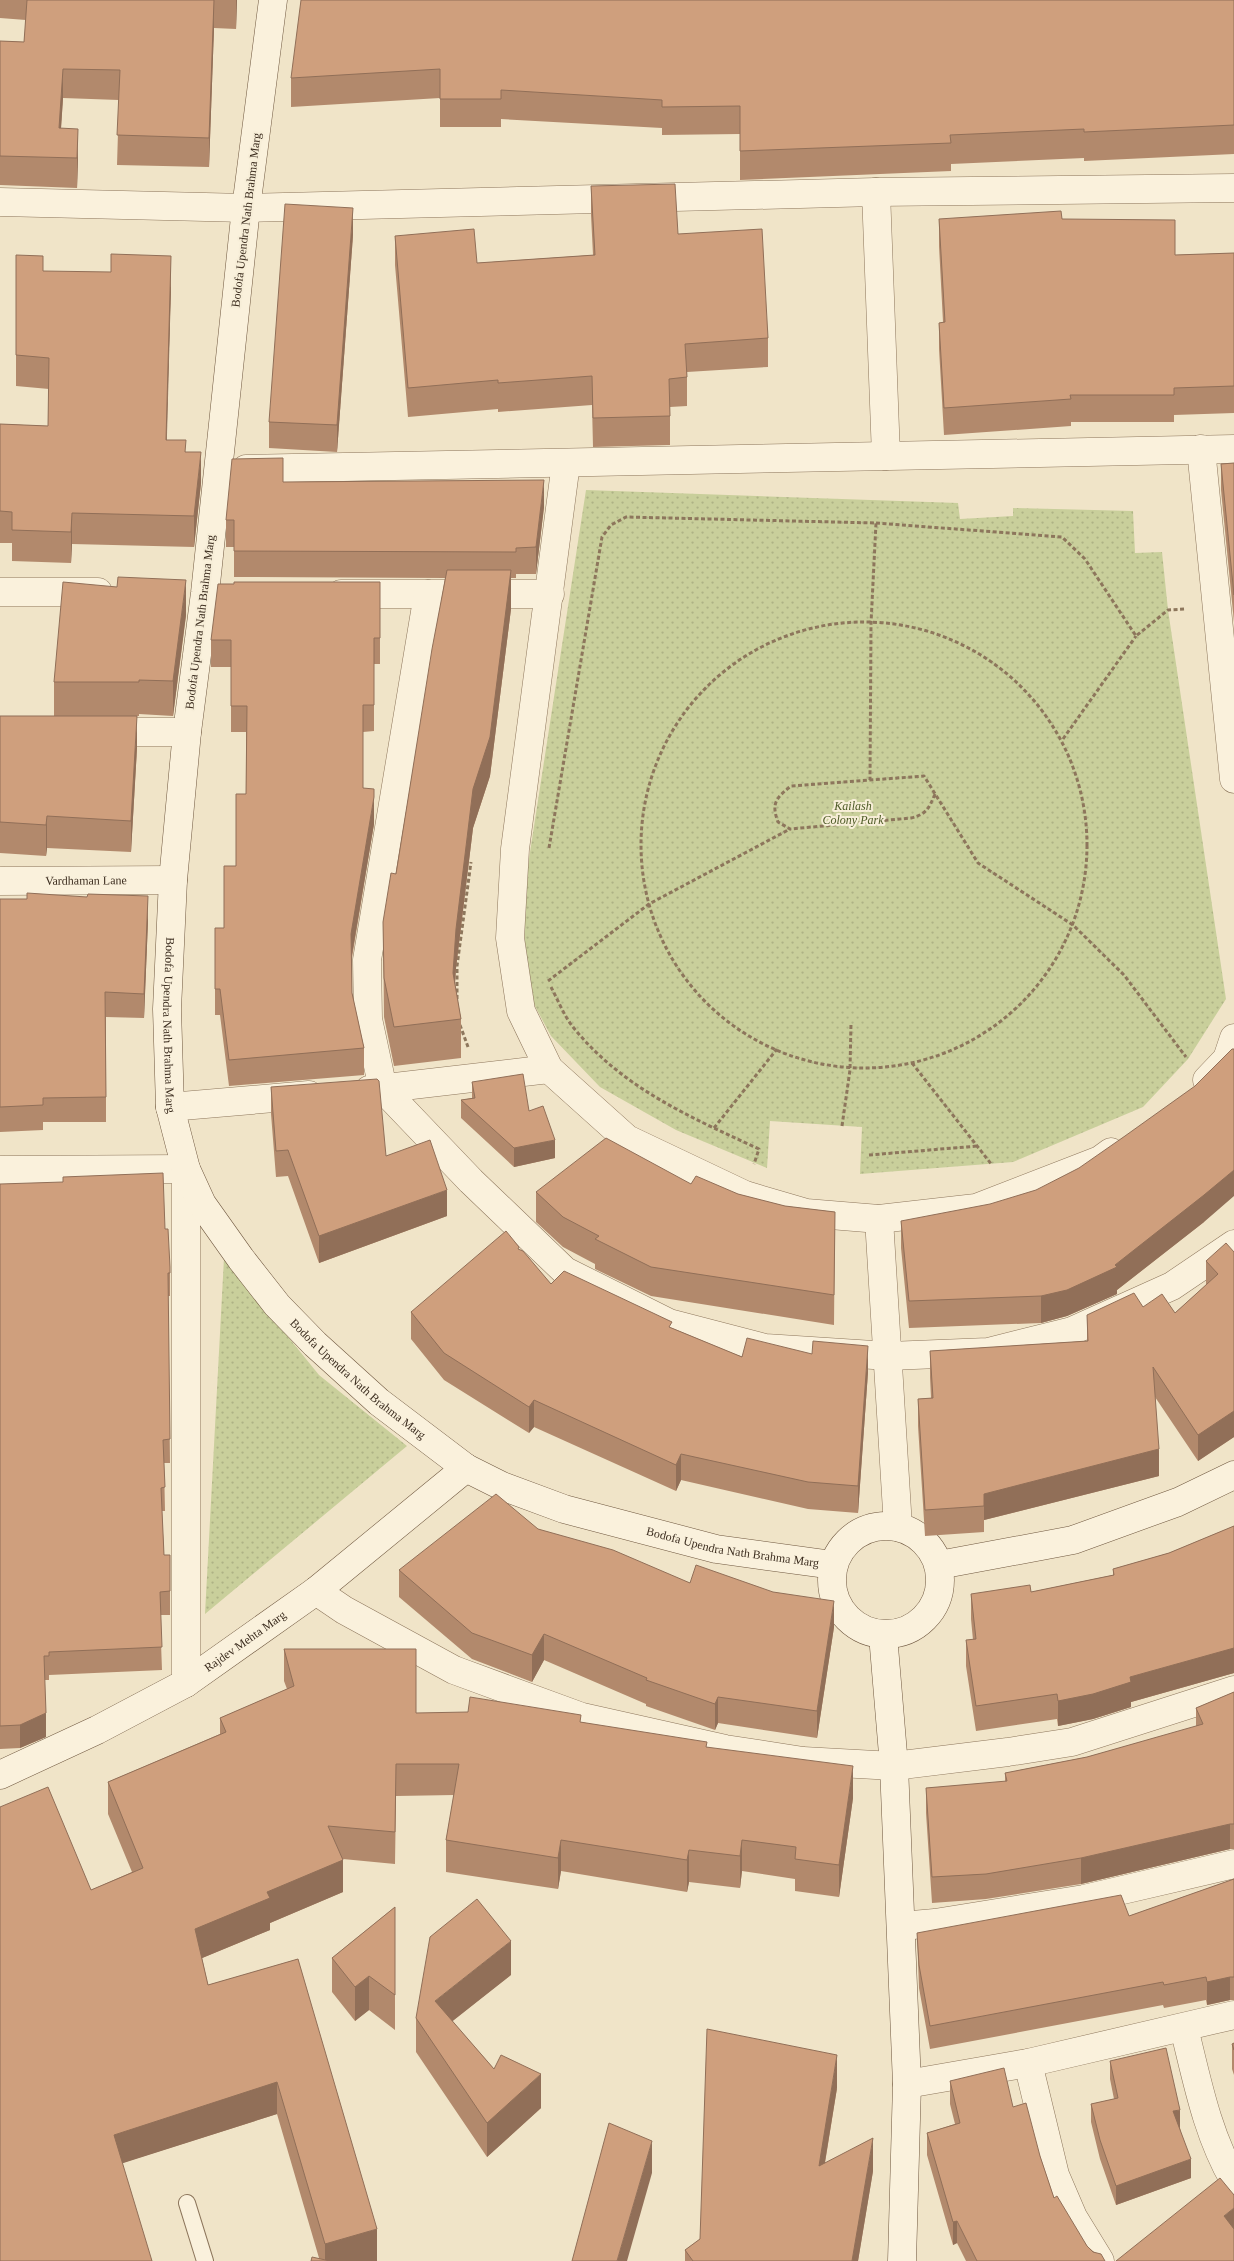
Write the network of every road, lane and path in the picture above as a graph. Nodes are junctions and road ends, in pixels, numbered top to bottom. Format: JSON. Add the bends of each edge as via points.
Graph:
{"nodes":[{"id":1,"x":274,"y":0,"type":"edge"},
{"id":2,"x":1234,"y":188,"type":"edge"},
{"id":3,"x":876,"y":192,"type":"junction"},
{"id":4,"x":0,"y":202,"type":"edge"},
{"id":5,"x":246,"y":208,"type":"junction"},
{"id":6,"x":1201,"y":449,"type":"junction"},
{"id":7,"x":1234,"y":449,"type":"edge"},
{"id":8,"x":886,"y":456,"type":"junction"},
{"id":9,"x":566,"y":463,"type":"junction"},
{"id":10,"x":218,"y":470,"type":"junction"},
{"id":11,"x":876,"y":523,"type":"junction"},
{"id":12,"x":0,"y":592,"type":"edge"},
{"id":13,"x":125,"y":592,"type":"edge"},
{"id":14,"x":192,"y":593,"type":"junction"},
{"id":15,"x":234,"y":593,"type":"edge"},
{"id":16,"x":312,"y":594,"type":"edge"},
{"id":17,"x":428,"y":594,"type":"junction"},
{"id":18,"x":550,"y":594,"type":"junction"},
{"id":19,"x":1216,"y":608,"type":"junction"},
{"id":20,"x":871,"y":623,"type":"junction"},
{"id":21,"x":1136,"y":636,"type":"junction"},
{"id":22,"x":69,"y":732,"type":"edge"},
{"id":23,"x":187,"y":732,"type":"junction"},
{"id":24,"x":1063,"y":739,"type":"junction"},
{"id":25,"x":1234,"y":773,"type":"edge"},
{"id":26,"x":870,"y":780,"type":"junction"},
{"id":27,"x":935,"y":794,"type":"junction"},
{"id":28,"x":790,"y":829,"type":"junction"},
{"id":29,"x":548,"y":856,"type":"dead end"},
{"id":30,"x":471,"y":862,"type":"dead end"},
{"id":31,"x":173,"y":880,"type":"junction"},
{"id":32,"x":0,"y":881,"type":"edge"},
{"id":33,"x":649,"y":904,"type":"junction"},
{"id":34,"x":1073,"y":925,"type":"junction"},
{"id":35,"x":546,"y":972,"type":"dead end"},
{"id":36,"x":547,"y":982,"type":"junction"},
{"id":37,"x":519,"y":1000,"type":"junction"},
{"id":38,"x":457,"y":1006,"type":"edge"},
{"id":39,"x":851,"y":1023,"type":"dead end"},
{"id":40,"x":460,"y":1024,"type":"edge"},
{"id":41,"x":468,"y":1049,"type":"dead end"},
{"id":42,"x":777,"y":1049,"type":"junction"},
{"id":43,"x":1232,"y":1052,"type":"edge"},
{"id":44,"x":1188,"y":1059,"type":"dead end"},
{"id":45,"x":912,"y":1063,"type":"junction"},
{"id":46,"x":549,"y":1070,"type":"junction"},
{"id":47,"x":850,"y":1070,"type":"junction"},
{"id":48,"x":383,"y":1089,"type":"junction"},
{"id":49,"x":1186,"y":1100,"type":"edge"},
{"id":50,"x":170,"y":1107,"type":"junction"},
{"id":51,"x":842,"y":1126,"type":"dead end"},
{"id":52,"x":714,"y":1128,"type":"junction"},
{"id":53,"x":1131,"y":1138,"type":"edge"},
{"id":54,"x":978,"y":1146,"type":"junction"},
{"id":55,"x":869,"y":1155,"type":"dead end"},
{"id":56,"x":992,"y":1165,"type":"dead end"},
{"id":57,"x":186,"y":1169,"type":"junction"},
{"id":58,"x":0,"y":1170,"type":"edge"},
{"id":59,"x":745,"y":1195,"type":"junction"},
{"id":60,"x":879,"y":1219,"type":"junction"},
{"id":61,"x":1234,"y":1244,"type":"edge"},
{"id":62,"x":889,"y":1356,"type":"junction"},
{"id":63,"x":466,"y":1468,"type":"junction"},
{"id":64,"x":1234,"y":1475,"type":"edge"},
{"id":65,"x":898,"y":1527,"type":"junction"},
{"id":66,"x":833,"y":1564,"type":"junction"},
{"id":67,"x":939,"y":1565,"type":"junction"},
{"id":68,"x":316,"y":1591,"type":"junction"},
{"id":69,"x":883,"y":1635,"type":"junction"},
{"id":70,"x":186,"y":1683,"type":"junction"},
{"id":71,"x":1234,"y":1690,"type":"edge"},
{"id":72,"x":894,"y":1766,"type":"junction"},
{"id":73,"x":0,"y":1775,"type":"edge"},
{"id":74,"x":1234,"y":1864,"type":"edge"},
{"id":75,"x":900,"y":1926,"type":"junction"},
{"id":76,"x":1234,"y":2015,"type":"edge"},
{"id":77,"x":1184,"y":2028,"type":"junction"},
{"id":78,"x":1028,"y":2063,"type":"junction"},
{"id":79,"x":907,"y":2084,"type":"junction"},
{"id":80,"x":1234,"y":2180,"type":"edge"},
{"id":81,"x":187,"y":2203,"type":"dead end"},
{"id":82,"x":205,"y":2261,"type":"edge"},
{"id":83,"x":902,"y":2261,"type":"edge"},
{"id":84,"x":1100,"y":2261,"type":"edge"}],
"edges":[{"from":1,"to":5,"type":"street","name":"Bodofa Upendra Nath Brahma Marg"},
{"from":2,"to":3,"type":"street"},
{"from":3,"to":5,"type":"street"},
{"from":3,"to":8,"type":"street"},
{"from":4,"to":5,"type":"street"},
{"from":5,"to":10,"type":"street","name":"Bodofa Upendra Nath Brahma Marg"},
{"from":6,"to":7,"type":"street"},
{"from":6,"to":8,"type":"street"},
{"from":6,"to":19,"type":"street"},
{"from":8,"to":9,"type":"street"},
{"from":9,"to":10,"type":"street"},
{"from":9,"to":18,"type":"street"},
{"from":10,"to":14,"type":"street","name":"Bodofa Upendra Nath Brahma Marg"},
{"from":11,"to":20,"type":"path"},
{"from":11,"to":21,"type":"path","via":[[1062,537],[1085,559]]},
{"from":11,"to":29,"type":"path","via":[[626,517],[611,525],[602,538]]},
{"from":12,"to":13,"type":"street"},
{"from":14,"to":15,"type":"street"},
{"from":14,"to":23,"type":"street","name":"Bodofa Upendra Nath Brahma Marg"},
{"from":16,"to":17,"type":"street"},
{"from":17,"to":18,"type":"street"},
{"from":17,"to":48,"type":"street","via":[[366,960],[368,1019]]},
{"from":18,"to":37,"type":"street","via":[[515,850],[510,938]]},
{"from":19,"to":21,"type":"path","via":[[1168,610]]},
{"from":19,"to":25,"type":"street"},
{"from":20,"to":24,"type":"path","via":[[916,626],[975,649],[1026,688]]},
{"from":20,"to":26,"type":"path"},
{"from":20,"to":33,"type":"path","via":[[852,621],[789,634],[733,664],[687,708],[655,764],[641,826],[644,890]]},
{"from":21,"to":24,"type":"path"},
{"from":22,"to":23,"type":"street"},
{"from":23,"to":31,"type":"street","name":"Bodofa Upendra Nath Brahma Marg"},
{"from":24,"to":34,"type":"path","via":[[1084,799],[1088,863]]},
{"from":26,"to":27,"type":"path","via":[[924,776]]},
{"from":26,"to":28,"type":"path","via":[[791,786],[778,796],[773,810],[778,822]]},
{"from":27,"to":28,"type":"path","via":[[929,810],[911,818]]},
{"from":27,"to":34,"type":"path","via":[[978,863]]},
{"from":28,"to":33,"type":"path"},
{"from":30,"to":38,"type":"path","via":[[457,966]]},
{"from":31,"to":32,"type":"street","name":"Vardhaman Lane"},
{"from":31,"to":50,"type":"street","name":"Bodofa Upendra Nath Brahma Marg","via":[[167,1009]]},
{"from":33,"to":36,"type":"path"},
{"from":33,"to":42,"type":"path","via":[[666,950],[703,1002],[754,1040]]},
{"from":34,"to":44,"type":"path","via":[[1124,975]]},
{"from":34,"to":45,"type":"path","via":[[1042,981],[996,1026],[939,1056]]},
{"from":35,"to":36,"type":"path"},
{"from":36,"to":37,"type":"path"},
{"from":36,"to":52,"type":"path","via":[[572,1026],[619,1074],[684,1114]]},
{"from":37,"to":46,"type":"street"},
{"from":39,"to":47,"type":"path"},
{"from":40,"to":41,"type":"path"},
{"from":42,"to":47,"type":"path","via":[[813,1063]]},
{"from":42,"to":52,"type":"path"},
{"from":43,"to":49,"type":"street"},
{"from":45,"to":47,"type":"path"},
{"from":45,"to":54,"type":"path"},
{"from":46,"to":48,"type":"street"},
{"from":46,"to":59,"type":"street","via":[[627,1139]]},
{"from":47,"to":51,"type":"path"},
{"from":48,"to":50,"type":"street"},
{"from":48,"to":62,"type":"street","via":[[471,1181],[565,1271],[669,1324],[765,1348]]},
{"from":50,"to":57,"type":"street","name":"Bodofa Upendra Nath Brahma Marg"},
{"from":52,"to":59,"type":"path","via":[[759,1149]]},
{"from":53,"to":60,"type":"street","via":[[1100,1160],[976,1208]]},
{"from":54,"to":55,"type":"path"},
{"from":54,"to":56,"type":"path"},
{"from":57,"to":58,"type":"street"},
{"from":57,"to":63,"type":"street","name":"Bodofa Upendra Nath Brahma Marg","via":[[202,1204],[277,1305],[379,1402]]},
{"from":57,"to":70,"type":"street"},
{"from":59,"to":60,"type":"street","via":[[806,1213]]},
{"from":60,"to":62,"type":"street"},
{"from":61,"to":62,"type":"street","via":[[1172,1286],[1072,1331],[988,1352]]},
{"from":62,"to":65,"type":"street"},
{"from":63,"to":66,"type":"street","name":"Bodofa Upendra Nath Brahma Marg","via":[[502,1486],[564,1509],[716,1549]]},
{"from":63,"to":68,"type":"street","name":"Rajdev Mehta Marg"},
{"from":64,"to":67,"type":"street","via":[[1178,1502],[1074,1540]]},
{"from":65,"to":66,"type":"street","via":[[878,1526],[858,1533],[843,1546]]},
{"from":65,"to":67,"type":"street","via":[[924,1540]]},
{"from":66,"to":69,"type":"street","via":[[832,1589],[841,1612],[859,1629]]},
{"from":67,"to":69,"type":"street","via":[[940,1591],[929,1614],[909,1630]]},
{"from":68,"to":70,"type":"street","name":"Rajdev Mehta Marg"},
{"from":68,"to":72,"type":"street","via":[[344,1610],[454,1670],[582,1717],[726,1749],[803,1761]]},
{"from":69,"to":72,"type":"street"},
{"from":70,"to":73,"type":"street","name":"Rajdev Mehta Marg","via":[[97,1730]]},
{"from":71,"to":72,"type":"street","via":[[1072,1742]]},
{"from":72,"to":75,"type":"street"},
{"from":74,"to":75,"type":"street","via":[[1084,1899]]},
{"from":75,"to":79,"type":"street"},
{"from":76,"to":77,"type":"street"},
{"from":77,"to":78,"type":"street"},
{"from":77,"to":80,"type":"street","via":[[1208,2122],[1222,2160]]},
{"from":78,"to":79,"type":"street"},
{"from":78,"to":84,"type":"street","via":[[1055,2175],[1073,2217]]},
{"from":79,"to":83,"type":"street"},
{"from":81,"to":82,"type":"lane"}]}
